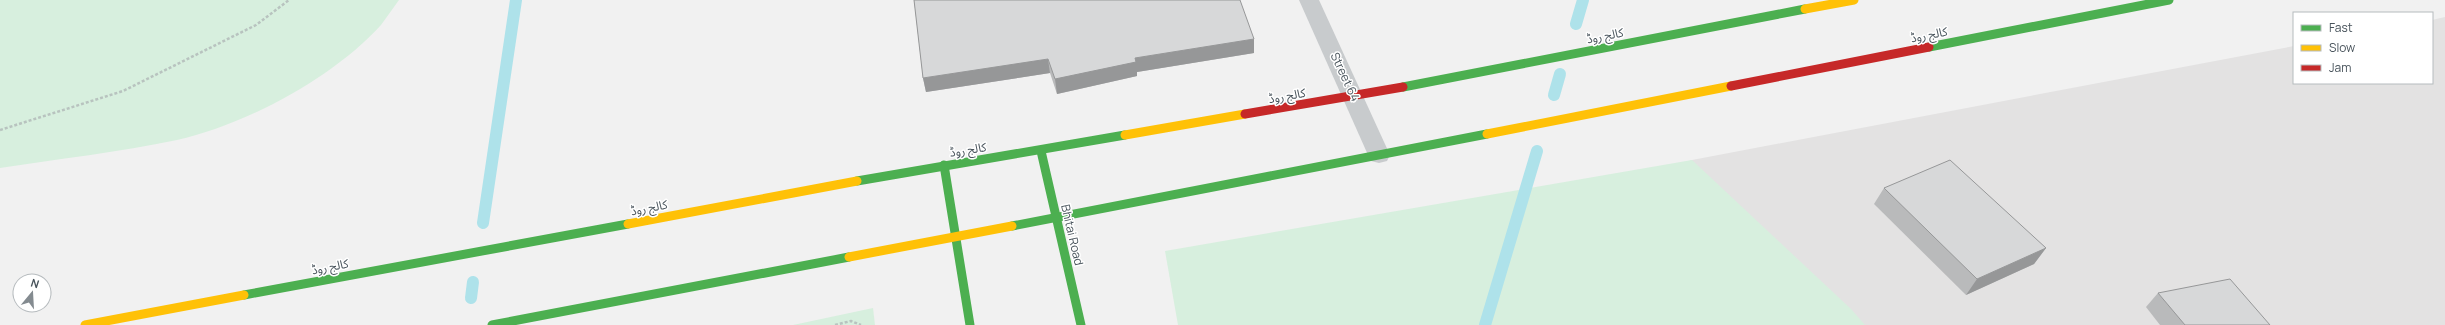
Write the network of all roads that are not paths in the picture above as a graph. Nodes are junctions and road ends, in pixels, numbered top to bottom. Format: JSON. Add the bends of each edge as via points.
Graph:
{"nodes":[{"id":1,"x":1309,"y":0,"type":"edge"},
{"id":2,"x":1854,"y":0,"type":"edge"},
{"id":3,"x":2169,"y":0,"type":"edge"},
{"id":4,"x":1354,"y":96,"type":"junction"},
{"id":5,"x":1041,"y":151,"type":"junction"},
{"id":6,"x":1379,"y":155,"type":"junction"},
{"id":7,"x":944,"y":166,"type":"junction"},
{"id":8,"x":1056,"y":218,"type":"junction"},
{"id":9,"x":955,"y":236,"type":"junction"},
{"id":10,"x":85,"y":325,"type":"edge"},
{"id":11,"x":492,"y":325,"type":"edge"},
{"id":12,"x":970,"y":325,"type":"edge"},
{"id":13,"x":1081,"y":325,"type":"edge"}],
"edges":[{"from":1,"to":4,"type":"street","name":"Street 64"},
{"from":2,"to":4,"type":"street","name":"کالج روڈ"},
{"from":3,"to":6,"type":"street","name":"کالج روڈ"},
{"from":4,"to":5,"type":"street","name":"کالج روڈ"},
{"from":4,"to":6,"type":"street","name":"Street 64"},
{"from":5,"to":7,"type":"street","name":"کالج روڈ"},
{"from":5,"to":8,"type":"street","name":"Bhitai Road"},
{"from":6,"to":8,"type":"street","name":"کالج روڈ"},
{"from":7,"to":9,"type":"street"},
{"from":7,"to":10,"type":"street","name":"کالج روڈ"},
{"from":8,"to":9,"type":"street","name":"کالج روڈ"},
{"from":8,"to":13,"type":"street","name":"Bhitai Road"},
{"from":9,"to":11,"type":"street","name":"کالج روڈ"},
{"from":9,"to":12,"type":"street"}]}
